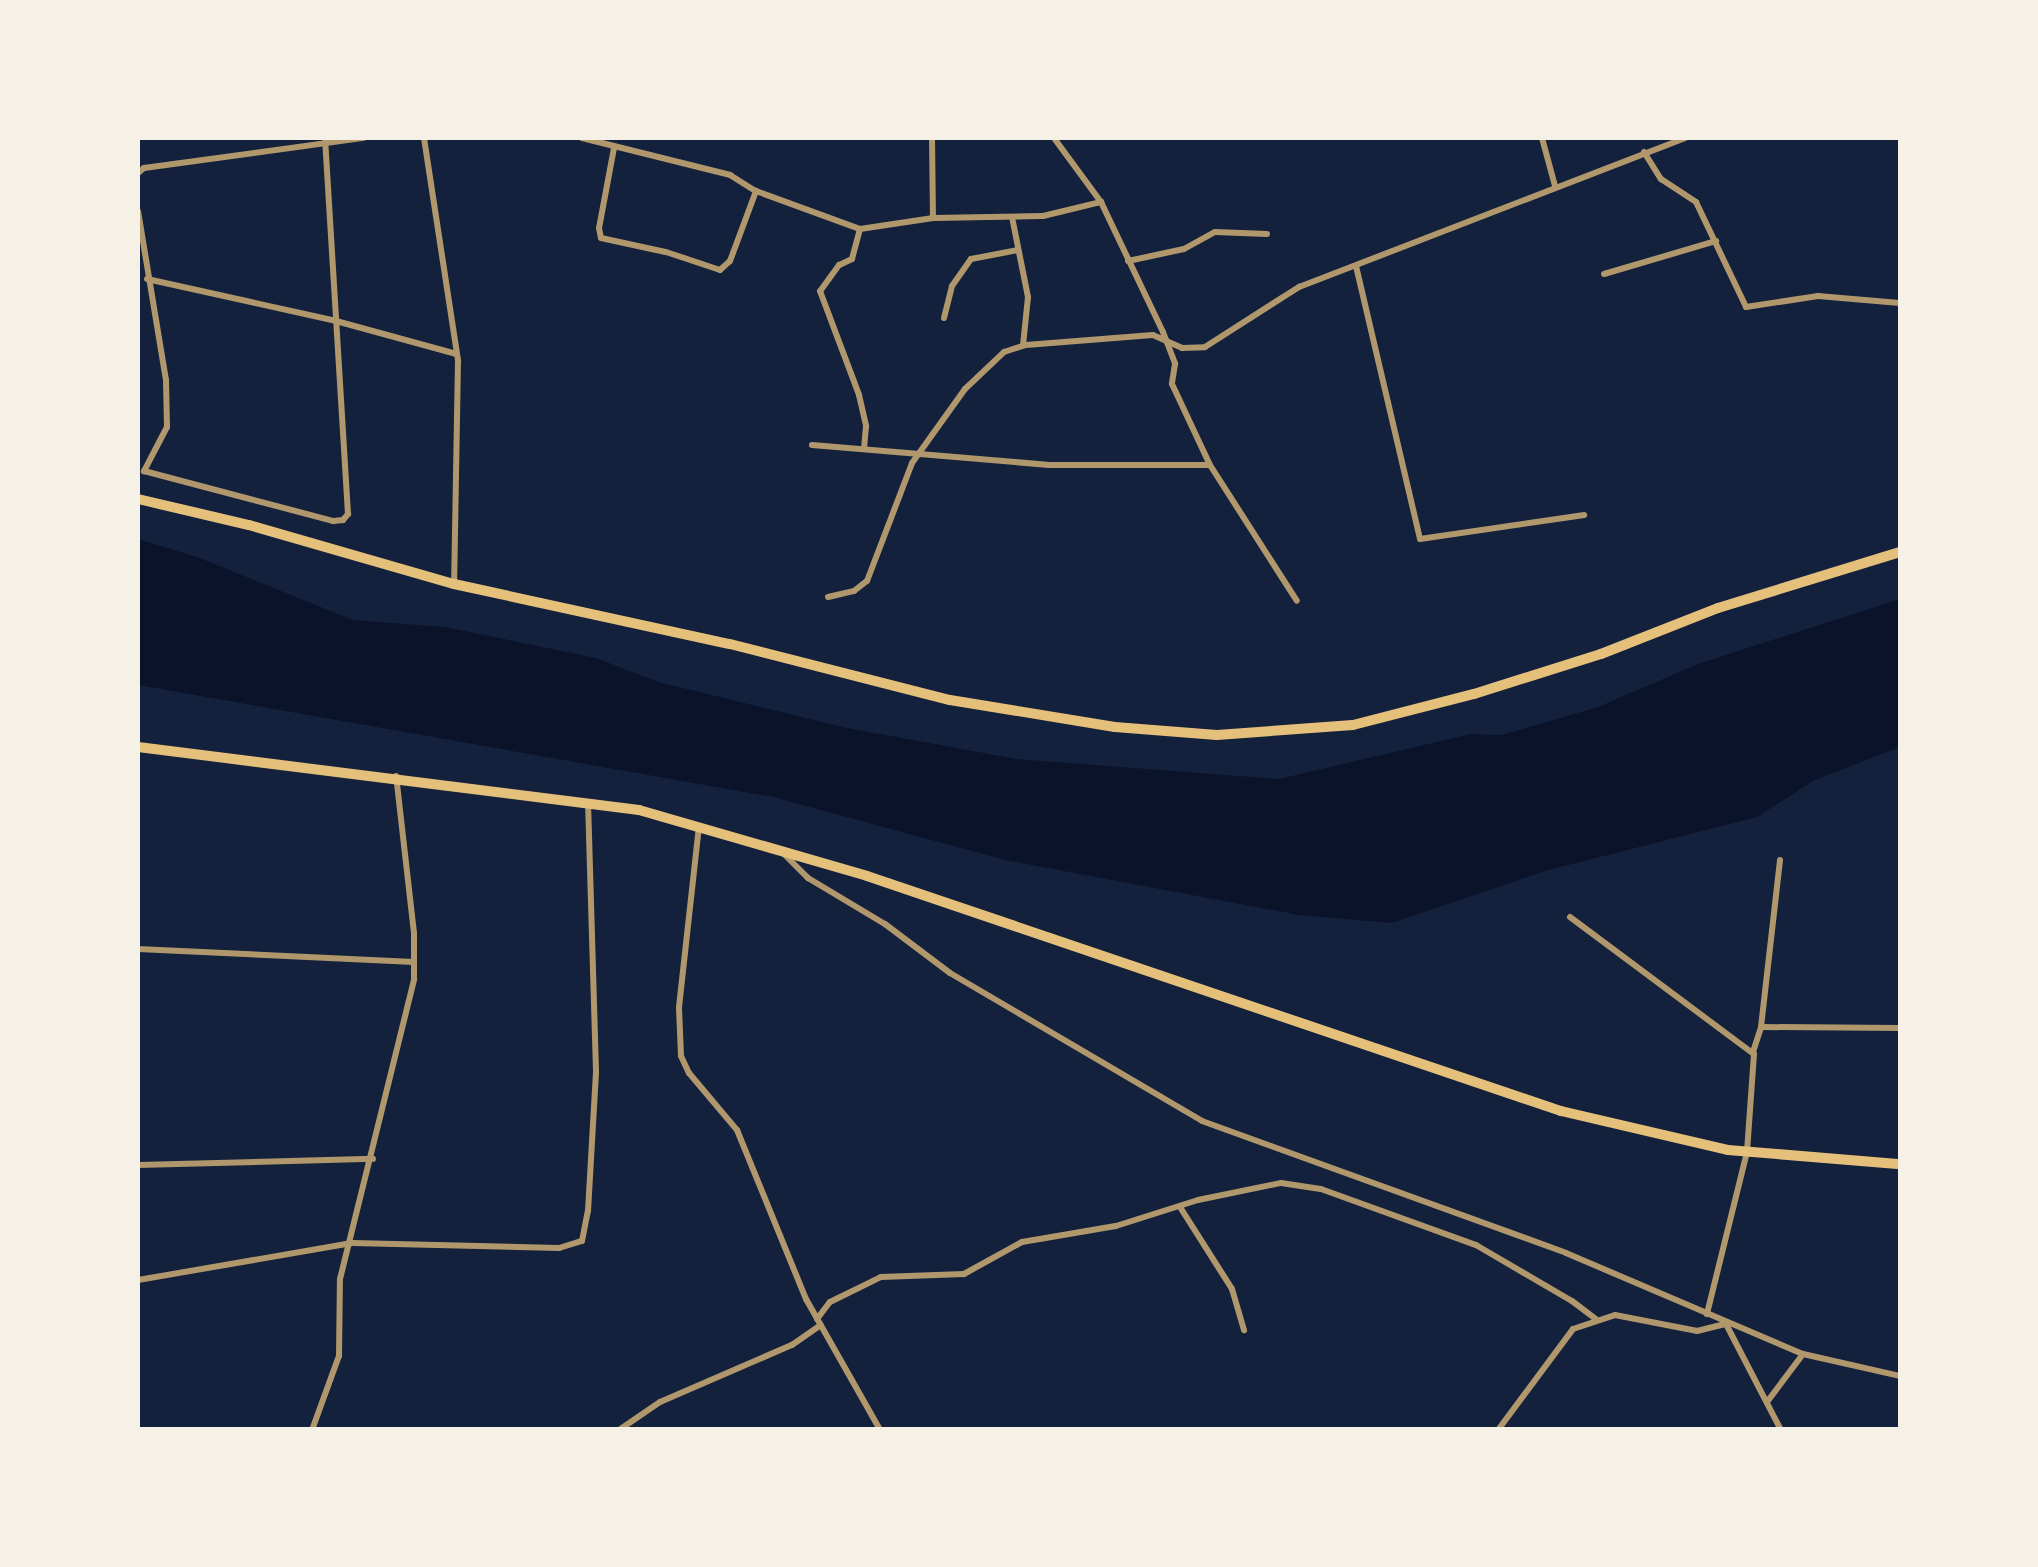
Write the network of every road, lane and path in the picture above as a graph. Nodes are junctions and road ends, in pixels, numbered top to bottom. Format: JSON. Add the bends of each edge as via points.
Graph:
{"nodes":[{"id":1,"x":256,"y":138,"type":"edge"},
{"id":2,"x":364,"y":138,"type":"edge"},
{"id":3,"x":424,"y":138,"type":"edge"},
{"id":4,"x":582,"y":138,"type":"edge"},
{"id":5,"x":932,"y":138,"type":"edge"},
{"id":6,"x":1054,"y":138,"type":"edge"},
{"id":7,"x":1542,"y":138,"type":"edge"},
{"id":8,"x":1685,"y":138,"type":"edge"},
{"id":9,"x":325,"y":142,"type":"junction"},
{"id":10,"x":614,"y":148,"type":"junction"},
{"id":11,"x":258,"y":152,"type":"junction"},
{"id":12,"x":1644,"y":152,"type":"junction"},
{"id":13,"x":138,"y":173,"type":"edge"},
{"id":14,"x":1555,"y":186,"type":"junction"},
{"id":15,"x":756,"y":191,"type":"junction"},
{"id":16,"x":1100,"y":202,"type":"junction"},
{"id":17,"x":138,"y":211,"type":"edge"},
{"id":18,"x":1012,"y":217,"type":"junction"},
{"id":19,"x":933,"y":218,"type":"junction"},
{"id":20,"x":860,"y":229,"type":"junction"},
{"id":21,"x":1267,"y":234,"type":"dead end"},
{"id":22,"x":1716,"y":242,"type":"junction"},
{"id":23,"x":1018,"y":250,"type":"junction"},
{"id":24,"x":1128,"y":261,"type":"junction"},
{"id":25,"x":1356,"y":266,"type":"junction"},
{"id":26,"x":1604,"y":274,"type":"dead end"},
{"id":27,"x":148,"y":279,"type":"junction"},
{"id":28,"x":1900,"y":303,"type":"edge"},
{"id":29,"x":944,"y":318,"type":"dead end"},
{"id":30,"x":336,"y":320,"type":"junction"},
{"id":31,"x":1166,"y":339,"type":"junction"},
{"id":32,"x":1024,"y":345,"type":"junction"},
{"id":33,"x":457,"y":354,"type":"junction"},
{"id":34,"x":812,"y":445,"type":"dead end"},
{"id":35,"x":864,"y":449,"type":"junction"},
{"id":36,"x":916,"y":458,"type":"junction"},
{"id":37,"x":1210,"y":465,"type":"junction"},
{"id":38,"x":141,"y":500,"type":"edge"},
{"id":39,"x":1584,"y":516,"type":"dead end"},
{"id":40,"x":1900,"y":552,"type":"edge"},
{"id":41,"x":454,"y":584,"type":"junction"},
{"id":42,"x":828,"y":597,"type":"dead end"},
{"id":43,"x":1297,"y":601,"type":"dead end"},
{"id":44,"x":138,"y":747,"type":"edge"},
{"id":45,"x":396,"y":776,"type":"junction"},
{"id":46,"x":588,"y":801,"type":"junction"},
{"id":47,"x":699,"y":825,"type":"junction"},
{"id":48,"x":776,"y":847,"type":"junction"},
{"id":49,"x":1780,"y":860,"type":"dead end"},
{"id":50,"x":1570,"y":917,"type":"dead end"},
{"id":51,"x":138,"y":949,"type":"edge"},
{"id":52,"x":414,"y":962,"type":"junction"},
{"id":53,"x":1761,"y":1026,"type":"junction"},
{"id":54,"x":1900,"y":1028,"type":"edge"},
{"id":55,"x":1753,"y":1052,"type":"junction"},
{"id":56,"x":1747,"y":1152,"type":"junction"},
{"id":57,"x":372,"y":1160,"type":"junction"},
{"id":58,"x":1900,"y":1164,"type":"edge"},
{"id":59,"x":138,"y":1165,"type":"edge"},
{"id":60,"x":1180,"y":1207,"type":"junction"},
{"id":61,"x":352,"y":1242,"type":"junction"},
{"id":62,"x":138,"y":1280,"type":"edge"},
{"id":63,"x":1708,"y":1314,"type":"junction"},
{"id":64,"x":1596,"y":1320,"type":"junction"},
{"id":65,"x":819,"y":1322,"type":"junction"},
{"id":66,"x":1726,"y":1324,"type":"junction"},
{"id":67,"x":1244,"y":1330,"type":"dead end"},
{"id":68,"x":1803,"y":1354,"type":"junction"},
{"id":69,"x":1900,"y":1376,"type":"edge"},
{"id":70,"x":1768,"y":1402,"type":"junction"},
{"id":71,"x":312,"y":1430,"type":"edge"},
{"id":72,"x":619,"y":1430,"type":"edge"},
{"id":73,"x":880,"y":1430,"type":"edge"},
{"id":74,"x":1498,"y":1430,"type":"edge"},
{"id":75,"x":1781,"y":1430,"type":"edge"}],
"edges":[{"from":1,"to":11,"type":"street"},
{"from":2,"to":9,"type":"street"},
{"from":3,"to":33,"type":"street"},
{"from":4,"to":10,"type":"street"},
{"from":5,"to":19,"type":"street"},
{"from":6,"to":16,"type":"street"},
{"from":7,"to":14,"type":"street"},
{"from":8,"to":12,"type":"street"},
{"from":9,"to":11,"type":"street"},
{"from":9,"to":30,"type":"street"},
{"from":10,"to":15,"type":"street","via":[[722,173]]},
{"from":10,"to":15,"type":"street","via":[[601,238],[720,270],[730,261]]},
{"from":11,"to":13,"type":"street"},
{"from":12,"to":14,"type":"street"},
{"from":12,"to":22,"type":"street","via":[[1661,179],[1696,202]]},
{"from":14,"to":25,"type":"street"},
{"from":15,"to":20,"type":"street"},
{"from":16,"to":18,"type":"street","via":[[1064,214]]},
{"from":16,"to":24,"type":"street"},
{"from":17,"to":27,"type":"street"},
{"from":18,"to":19,"type":"street"},
{"from":18,"to":23,"type":"street"},
{"from":19,"to":20,"type":"street"},
{"from":20,"to":35,"type":"street","via":[[852,259],[820,291],[859,394]]},
{"from":21,"to":24,"type":"street","via":[[1215,232],[1184,249]]},
{"from":22,"to":26,"type":"street"},
{"from":22,"to":28,"type":"street","via":[[1746,307],[1818,296]]},
{"from":23,"to":29,"type":"street","via":[[971,259],[952,286]]},
{"from":23,"to":32,"type":"street","via":[[1028,297]]},
{"from":24,"to":31,"type":"street"},
{"from":25,"to":31,"type":"street","via":[[1282,294],[1206,347],[1185,349]]},
{"from":25,"to":39,"type":"street","via":[[1420,539]]},
{"from":27,"to":30,"type":"street"},
{"from":27,"to":30,"type":"street","via":[[167,427],[144,471],[334,521],[348,514]]},
{"from":30,"to":33,"type":"street"},
{"from":31,"to":32,"type":"street"},
{"from":31,"to":37,"type":"street","via":[[1172,384]]},
{"from":32,"to":36,"type":"street","via":[[976,377]]},
{"from":33,"to":41,"type":"street"},
{"from":34,"to":35,"type":"street"},
{"from":35,"to":36,"type":"street"},
{"from":36,"to":37,"type":"street"},
{"from":36,"to":42,"type":"street","via":[[870,576],[854,591]]},
{"from":37,"to":43,"type":"street"},
{"from":38,"to":41,"type":"main road"},
{"from":40,"to":41,"type":"main road","via":[[1718,608],[1527,680],[1353,725],[1217,735],[1097,725],[950,700]]},
{"from":44,"to":45,"type":"main road"},
{"from":45,"to":46,"type":"main road"},
{"from":45,"to":52,"type":"street"},
{"from":46,"to":47,"type":"main road"},
{"from":46,"to":61,"type":"street","via":[[596,1071],[582,1241],[559,1248]]},
{"from":47,"to":48,"type":"main road"},
{"from":47,"to":65,"type":"street","via":[[681,1056],[737,1130]]},
{"from":48,"to":56,"type":"main road","via":[[1478,1086],[1643,1134]]},
{"from":48,"to":63,"type":"street","via":[[808,878],[950,972],[1202,1121],[1566,1253]]},
{"from":49,"to":53,"type":"street"},
{"from":50,"to":55,"type":"street"},
{"from":51,"to":52,"type":"street"},
{"from":52,"to":57,"type":"street"},
{"from":53,"to":54,"type":"street"},
{"from":53,"to":55,"type":"street"},
{"from":55,"to":56,"type":"street"},
{"from":56,"to":58,"type":"main road"},
{"from":56,"to":63,"type":"street"},
{"from":57,"to":59,"type":"street"},
{"from":57,"to":61,"type":"street"},
{"from":60,"to":64,"type":"street","via":[[1280,1183],[1321,1188],[1476,1244]]},
{"from":60,"to":65,"type":"street","via":[[1022,1242],[964,1274],[881,1277],[830,1302]]},
{"from":60,"to":67,"type":"street","via":[[1232,1288]]},
{"from":61,"to":62,"type":"street"},
{"from":61,"to":71,"type":"street","via":[[340,1279],[340,1356]]},
{"from":63,"to":66,"type":"street"},
{"from":64,"to":66,"type":"street","via":[[1621,1315],[1705,1331]]},
{"from":64,"to":74,"type":"street","via":[[1573,1330]]},
{"from":65,"to":72,"type":"street","via":[[802,1340],[660,1402]]},
{"from":65,"to":73,"type":"street"},
{"from":66,"to":68,"type":"street"},
{"from":66,"to":70,"type":"street"},
{"from":68,"to":69,"type":"street"},
{"from":68,"to":70,"type":"street"},
{"from":70,"to":75,"type":"street"}]}
